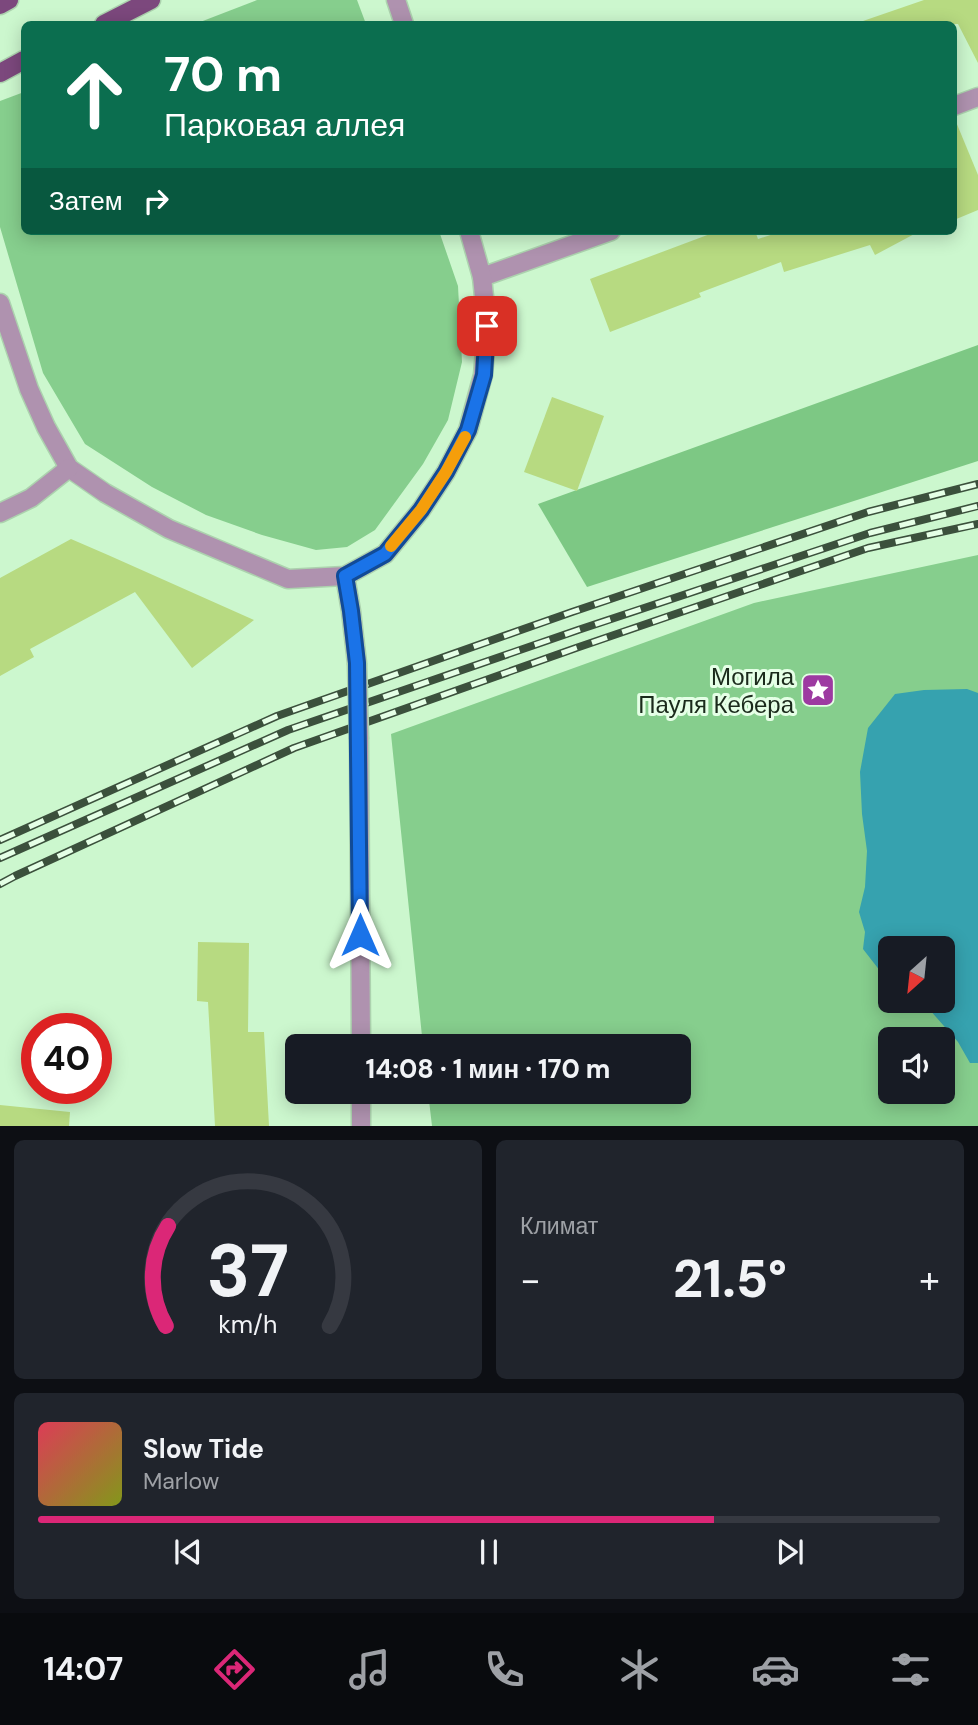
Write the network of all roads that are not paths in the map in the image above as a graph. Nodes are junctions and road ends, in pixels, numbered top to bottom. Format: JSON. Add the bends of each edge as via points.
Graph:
{"nodes":[{"id":1,"x":9,"y":0,"type":"edge"},
{"id":2,"x":151,"y":0,"type":"edge"},
{"id":3,"x":396,"y":0,"type":"edge"},
{"id":4,"x":0,"y":5,"type":"edge"},
{"id":5,"x":110,"y":21,"type":"edge"},
{"id":6,"x":403,"y":21,"type":"edge"},
{"id":7,"x":21,"y":62,"type":"edge"},
{"id":8,"x":0,"y":73,"type":"edge"},
{"id":9,"x":978,"y":97,"type":"edge"},
{"id":10,"x":957,"y":105,"type":"edge"},
{"id":11,"x":470,"y":235,"type":"edge"},
{"id":12,"x":600,"y":235,"type":"edge"},
{"id":13,"x":482,"y":277,"type":"junction"},
{"id":14,"x":0,"y":303,"type":"edge"},
{"id":15,"x":69,"y":468,"type":"junction"},
{"id":16,"x":0,"y":513,"type":"edge"},
{"id":17,"x":345,"y":576,"type":"junction"},
{"id":18,"x":361,"y":1034,"type":"edge"},
{"id":19,"x":361,"y":1104,"type":"edge"},
{"id":20,"x":361,"y":1126,"type":"edge"}],
"edges":[{"from":1,"to":4,"type":"main road"},
{"from":2,"to":5,"type":"main road"},
{"from":3,"to":6,"type":"street"},
{"from":7,"to":8,"type":"main road"},
{"from":9,"to":10,"type":"street"},
{"from":11,"to":13,"type":"street"},
{"from":12,"to":13,"type":"street"},
{"from":13,"to":17,"type":"street","via":[[487,326],[484,375],[468,430],[421,510],[385,554]]},
{"from":14,"to":15,"type":"street","via":[[29,389]]},
{"from":15,"to":16,"type":"street","via":[[31,498]]},
{"from":15,"to":17,"type":"street","via":[[169,529],[288,579]]},
{"from":17,"to":18,"type":"street","bridge":true,"via":[[357,663]]},
{"from":19,"to":20,"type":"street"}]}
